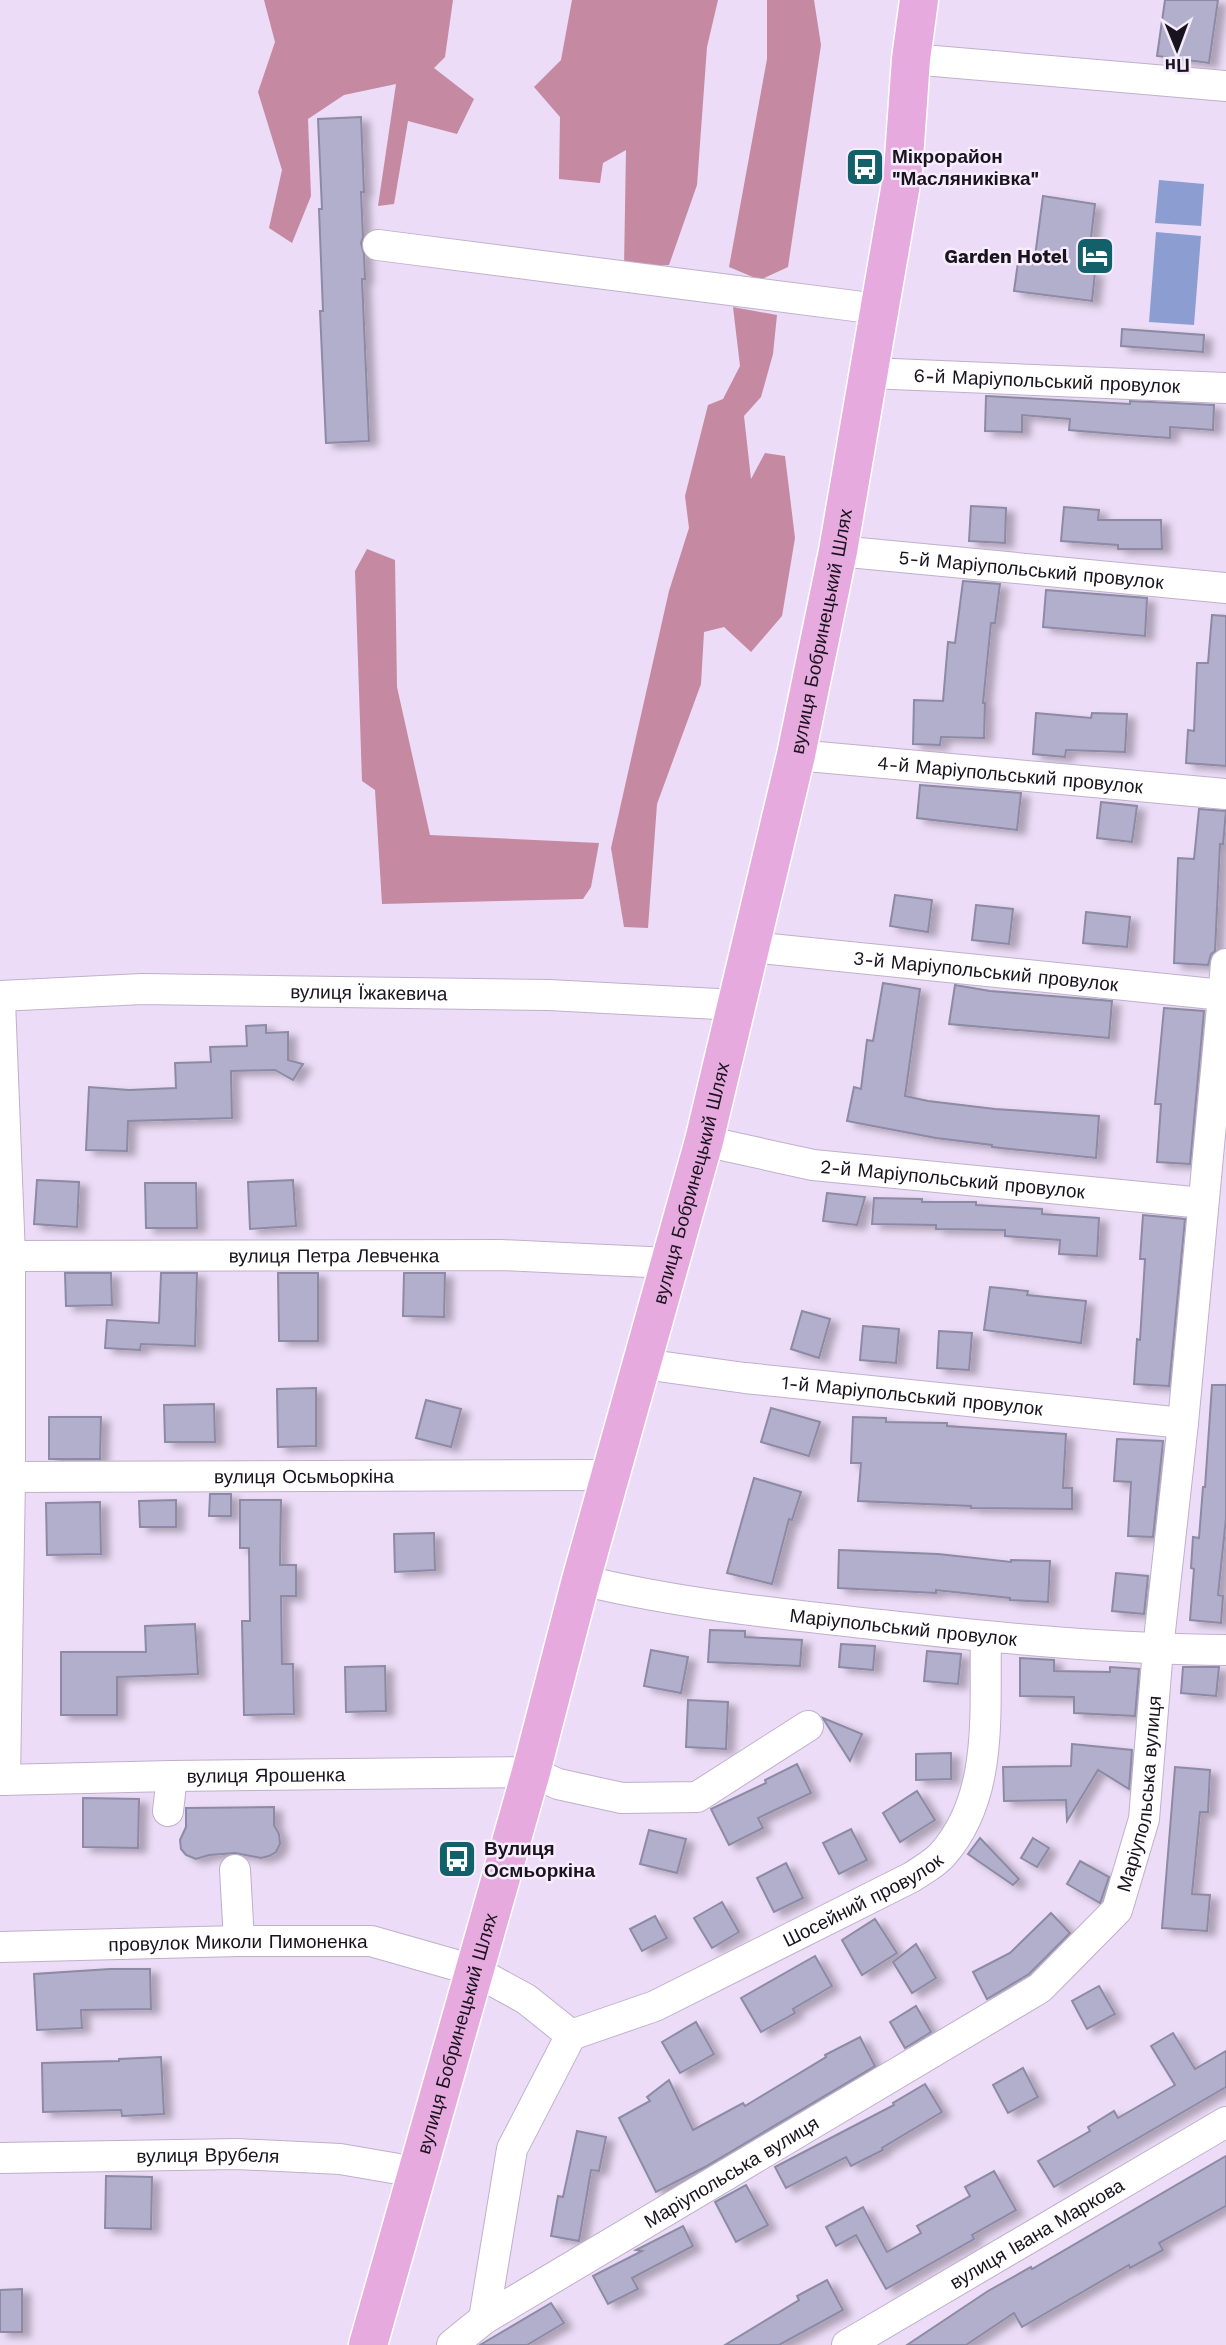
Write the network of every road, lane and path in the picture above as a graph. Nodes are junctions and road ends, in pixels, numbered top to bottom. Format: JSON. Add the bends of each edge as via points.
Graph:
{"nodes":[{"id":1,"x":919,"y":0,"type":"edge"},
{"id":2,"x":911,"y":59,"type":"junction"},
{"id":3,"x":1226,"y":86,"type":"edge"},
{"id":4,"x":378,"y":245,"type":"dead end"},
{"id":5,"x":878,"y":309,"type":"junction"},
{"id":6,"x":869,"y":373,"type":"junction"},
{"id":7,"x":1226,"y":387,"type":"edge"},
{"id":8,"x":838,"y":551,"type":"junction"},
{"id":9,"x":1226,"y":588,"type":"edge"},
{"id":10,"x":796,"y":755,"type":"junction"},
{"id":11,"x":1226,"y":794,"type":"edge"},
{"id":12,"x":751,"y":947,"type":"junction"},
{"id":13,"x":1226,"y":964,"type":"edge"},
{"id":14,"x":1223,"y":995,"type":"junction"},
{"id":15,"x":0,"y":999,"type":"edge"},
{"id":16,"x":736,"y":1005,"type":"junction"},
{"id":17,"x":704,"y":1141,"type":"junction"},
{"id":18,"x":1202,"y":1203,"type":"junction"},
{"id":19,"x":5,"y":1256,"type":"edge"},
{"id":20,"x":669,"y":1263,"type":"junction"},
{"id":21,"x":643,"y":1364,"type":"junction"},
{"id":22,"x":1183,"y":1423,"type":"junction"},
{"id":23,"x":611,"y":1475,"type":"junction"},
{"id":24,"x":5,"y":1477,"type":"edge"},
{"id":25,"x":581,"y":1580,"type":"junction"},
{"id":26,"x":986,"y":1637,"type":"junction"},
{"id":27,"x":1158,"y":1649,"type":"junction"},
{"id":28,"x":1226,"y":1650,"type":"edge"},
{"id":29,"x":808,"y":1726,"type":"dead end"},
{"id":30,"x":531,"y":1772,"type":"junction"},
{"id":31,"x":172,"y":1776,"type":"junction"},
{"id":32,"x":2,"y":1780,"type":"edge"},
{"id":33,"x":168,"y":1811,"type":"dead end"},
{"id":34,"x":235,"y":1870,"type":"dead end"},
{"id":35,"x":239,"y":1941,"type":"junction"},
{"id":36,"x":0,"y":1947,"type":"edge"},
{"id":37,"x":473,"y":1970,"type":"junction"},
{"id":38,"x":571,"y":2035,"type":"junction"},
{"id":39,"x":1226,"y":2122,"type":"edge"},
{"id":40,"x":0,"y":2158,"type":"edge"},
{"id":41,"x":416,"y":2172,"type":"junction"},
{"id":42,"x":484,"y":2319,"type":"junction"},
{"id":43,"x":368,"y":2345,"type":"edge"},
{"id":44,"x":452,"y":2345,"type":"edge"},
{"id":45,"x":847,"y":2345,"type":"edge"}],
"edges":[{"from":1,"to":2,"type":"main road","name":"вулиця Бобринецький Шлях"},
{"from":2,"to":3,"type":"street"},
{"from":2,"to":5,"type":"main road","name":"вулиця Бобринецький Шлях","via":[[903,172]]},
{"from":4,"to":5,"type":"street"},
{"from":5,"to":6,"type":"main road","name":"вулиця Бобринецький Шлях"},
{"from":6,"to":7,"type":"street","name":"6-й Маріупольський провулок"},
{"from":6,"to":8,"type":"main road","name":"вулиця Бобринецький Шлях"},
{"from":8,"to":9,"type":"street","name":"5-й Маріупольський провулок"},
{"from":8,"to":10,"type":"main road","name":"вулиця Бобринецький Шлях"},
{"from":10,"to":11,"type":"street","name":"4-й Маріупольський провулок"},
{"from":10,"to":12,"type":"main road","name":"вулиця Бобринецький Шлях"},
{"from":12,"to":14,"type":"street","name":"3-й Маріупольський провулок"},
{"from":12,"to":16,"type":"main road","name":"вулиця Бобринецький Шлях"},
{"from":13,"to":14,"type":"street","name":"Маріупольська вулиця"},
{"from":14,"to":18,"type":"street","name":"Маріупольська вулиця"},
{"from":15,"to":16,"type":"street","name":"вулиця Їжакевича","via":[[142,989],[550,995]]},
{"from":15,"to":19,"type":"street"},
{"from":16,"to":17,"type":"main road","name":"вулиця Бобринецький Шлях"},
{"from":17,"to":18,"type":"street","name":"2-й Маріупольський провулок","via":[[813,1165]]},
{"from":17,"to":20,"type":"main road","name":"вулиця Бобринецький Шлях"},
{"from":18,"to":22,"type":"street","name":"Маріупольська вулиця"},
{"from":19,"to":20,"type":"street","name":"вулиця Петра Левченка","via":[[501,1255]]},
{"from":19,"to":24,"type":"street"},
{"from":20,"to":21,"type":"main road","name":"вулиця Бобринецький Шлях"},
{"from":21,"to":22,"type":"street","name":"1-й Маріупольський провулок"},
{"from":21,"to":23,"type":"main road","name":"вулиця Бобринецький Шлях"},
{"from":22,"to":27,"type":"street","name":"Маріупольська вулиця"},
{"from":23,"to":24,"type":"street","name":"вулиця Осьмьоркіна"},
{"from":23,"to":25,"type":"main road","name":"вулиця Бобринецький Шлях"},
{"from":24,"to":32,"type":"street"},
{"from":25,"to":26,"type":"street","name":"Маріупольський провулок","via":[[671,1601]]},
{"from":25,"to":30,"type":"main road","name":"вулиця Бобринецький Шлях"},
{"from":26,"to":27,"type":"street","name":"Маріупольський провулок"},
{"from":26,"to":38,"type":"street","name":"Шосейний провулок","via":[[978,1790],[962,1827],[940,1857],[912,1878],[655,2006]]},
{"from":27,"to":28,"type":"street","name":"Маріупольський провулок"},
{"from":27,"to":42,"type":"street","name":"Маріупольська вулиця","via":[[1144,1819],[1117,1910],[1040,1988]]},
{"from":29,"to":30,"type":"street","via":[[697,1797],[622,1798],[558,1784]]},
{"from":30,"to":31,"type":"street","name":"вулиця Ярошенка"},
{"from":30,"to":37,"type":"main road","name":"вулиця Бобринецький Шлях"},
{"from":31,"to":32,"type":"street","name":"вулиця Ярошенка"},
{"from":31,"to":33,"type":"street"},
{"from":34,"to":35,"type":"street"},
{"from":35,"to":36,"type":"street","name":"провулок Миколи Пимоненка"},
{"from":35,"to":37,"type":"street","name":"провулок Миколи Пимоненка","via":[[372,1941]]},
{"from":37,"to":38,"type":"street","name":"провулок Миколи Пимоненка","via":[[526,1999]]},
{"from":37,"to":41,"type":"main road","name":"вулиця Бобринецький Шлях"},
{"from":38,"to":42,"type":"street","via":[[512,2149]]},
{"from":39,"to":45,"type":"street","name":"вулиця Івана Маркова"},
{"from":40,"to":41,"type":"street","name":"вулиця Врубеля","via":[[237,2154],[340,2159]]},
{"from":41,"to":43,"type":"main road","name":"вулиця Бобринецький Шлях"},
{"from":42,"to":44,"type":"street","name":"Маріупольська вулиця"}]}
